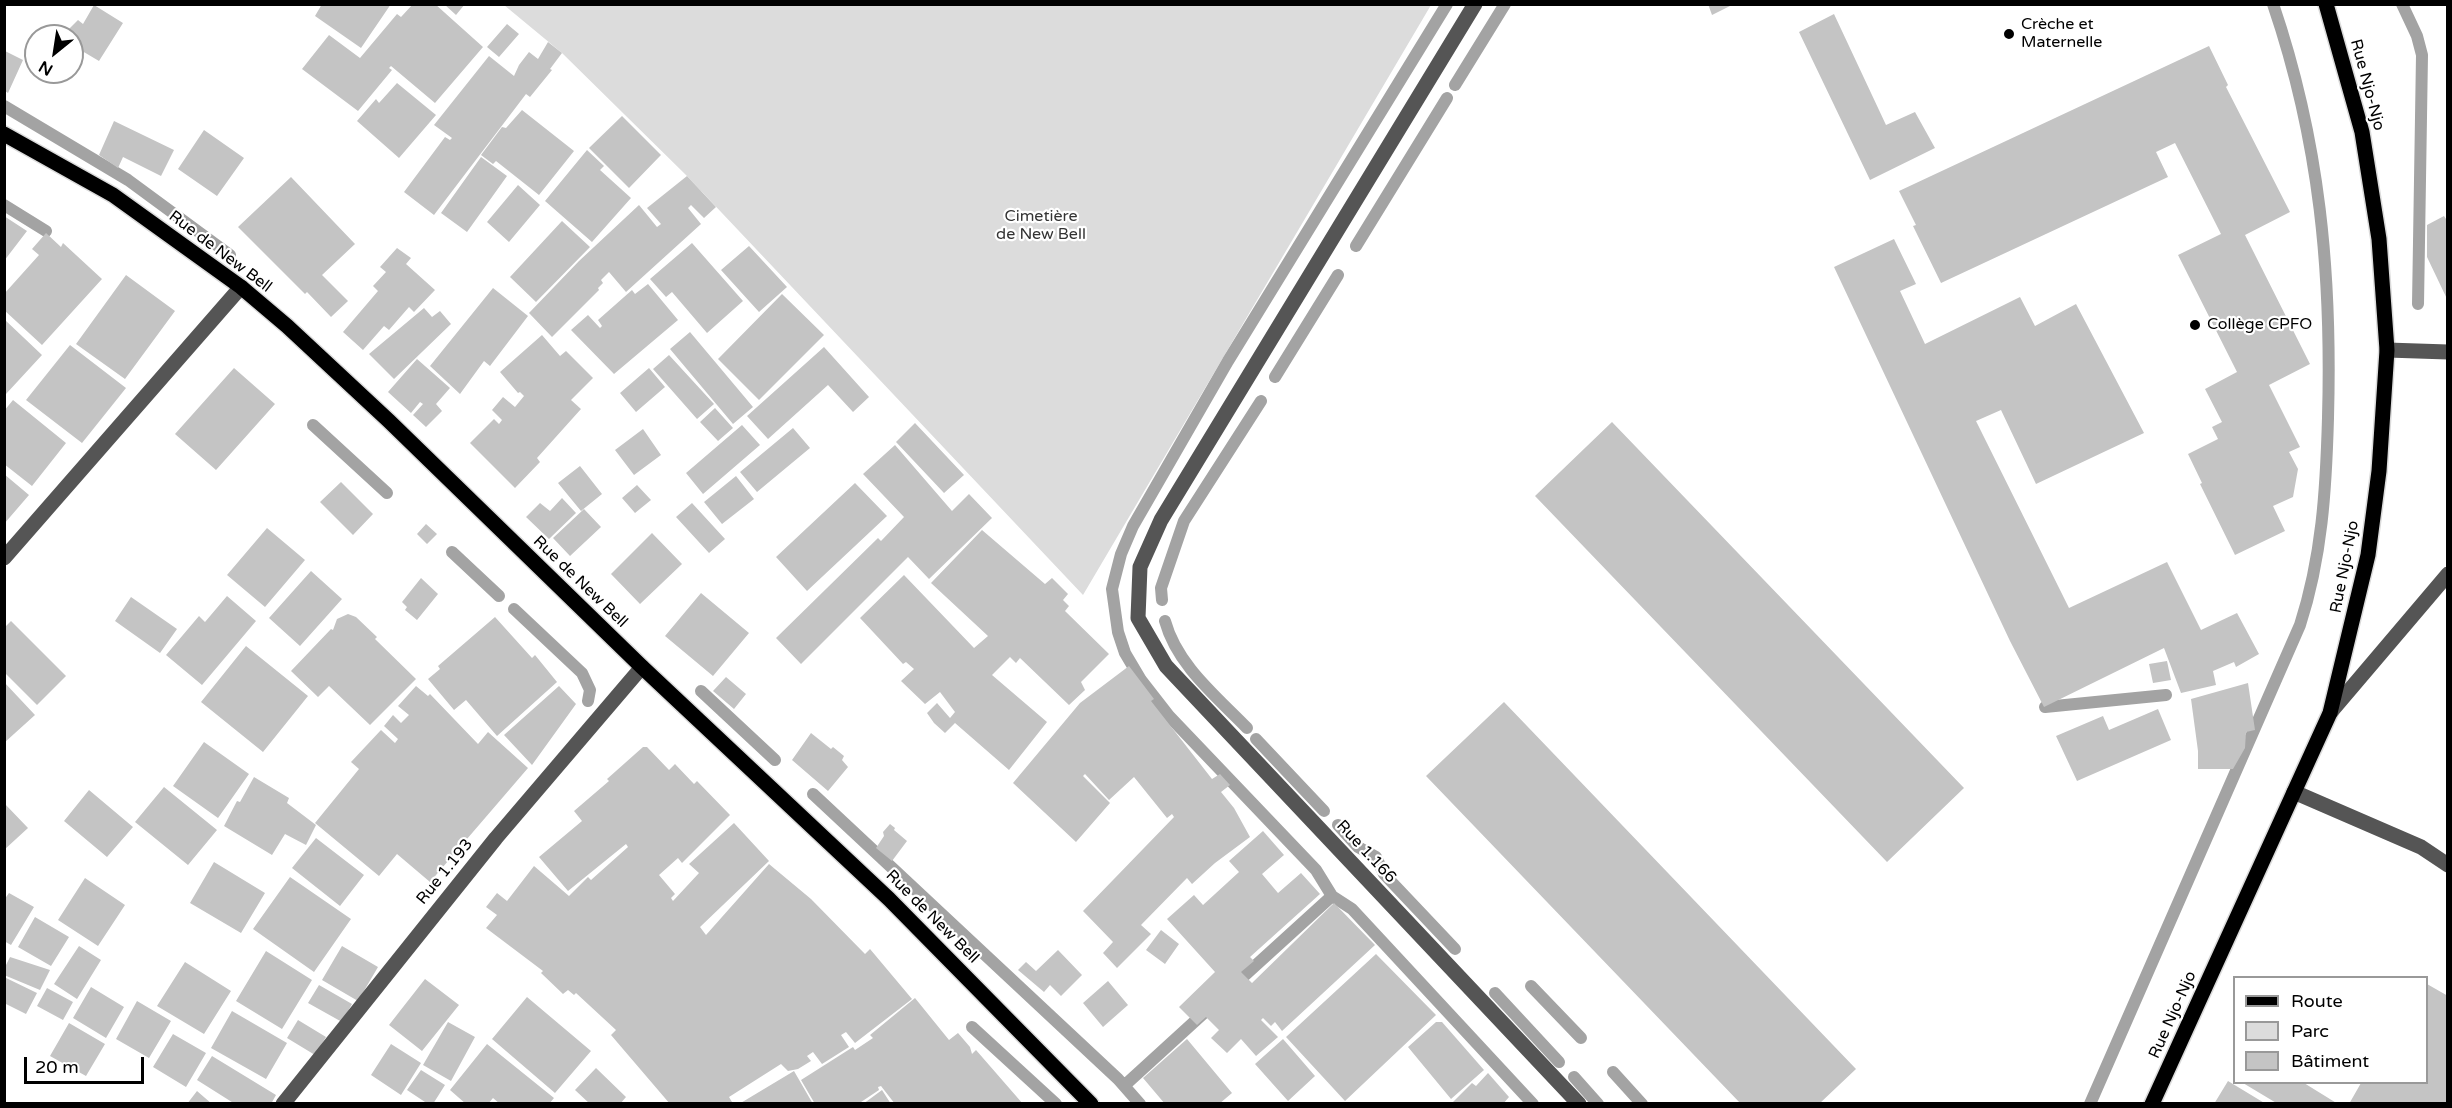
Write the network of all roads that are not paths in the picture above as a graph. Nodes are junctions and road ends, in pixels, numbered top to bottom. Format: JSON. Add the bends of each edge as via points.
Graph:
{"nodes":[{"id":1,"x":1475,"y":4,"type":"edge"},
{"id":2,"x":2326,"y":4,"type":"edge"},
{"id":3,"x":4,"y":134,"type":"edge"},
{"id":4,"x":241,"y":287,"type":"junction"},
{"id":5,"x":2387,"y":350,"type":"junction"},
{"id":6,"x":2448,"y":352,"type":"edge"},
{"id":7,"x":4,"y":558,"type":"edge"},
{"id":8,"x":2448,"y":574,"type":"edge"},
{"id":9,"x":642,"y":667,"type":"junction"},
{"id":10,"x":2330,"y":713,"type":"junction"},
{"id":11,"x":2294,"y":792,"type":"junction"},
{"id":12,"x":2448,"y":865,"type":"edge"},
{"id":13,"x":283,"y":1104,"type":"edge"},
{"id":14,"x":1091,"y":1104,"type":"edge"},
{"id":15,"x":1579,"y":1104,"type":"edge"},
{"id":16,"x":2152,"y":1104,"type":"edge"}],
"edges":[{"from":1,"to":15,"type":"street","name":"Rue 1.166","via":[[1161,520],[1140,567],[1138,618],[1166,666]]},
{"from":2,"to":5,"type":"main road","name":"Rue Njo-Njo","via":[[2361,132],[2379,239]]},
{"from":3,"to":4,"type":"main road","name":"Rue de New Bell","via":[[113,195]]},
{"from":4,"to":7,"type":"street"},
{"from":4,"to":9,"type":"main road","name":"Rue de New Bell","via":[[397,429]]},
{"from":5,"to":6,"type":"street"},
{"from":5,"to":10,"type":"main road","name":"Rue Njo-Njo","via":[[2379,471],[2368,555]]},
{"from":8,"to":10,"type":"street"},
{"from":9,"to":13,"type":"street","name":"Rue 1.193","via":[[496,838]]},
{"from":9,"to":14,"type":"main road","name":"Rue de New Bell","via":[[889,899]]},
{"from":10,"to":11,"type":"main road","name":"Rue Njo-Njo"},
{"from":11,"to":12,"type":"street","via":[[2421,847]]},
{"from":11,"to":16,"type":"main road","name":"Rue Njo-Njo"}]}
